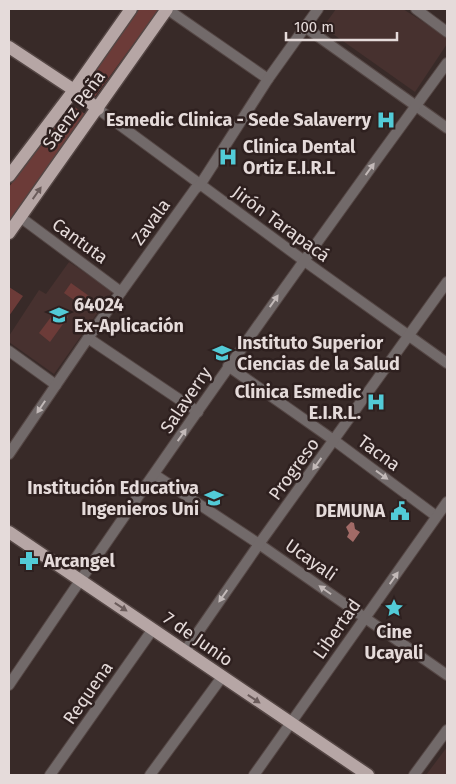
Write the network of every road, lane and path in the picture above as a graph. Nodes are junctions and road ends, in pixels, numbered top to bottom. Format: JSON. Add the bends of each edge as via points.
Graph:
{"nodes":[{"id":1,"x":131,"y":9,"type":"edge"},
{"id":2,"x":167,"y":9,"type":"edge"},
{"id":3,"x":318,"y":9,"type":"edge"},
{"id":4,"x":416,"y":9,"type":"edge"},
{"id":5,"x":306,"y":27,"type":"junction"},
{"id":6,"x":447,"y":32,"type":"edge"},
{"id":7,"x":9,"y":47,"type":"edge"},
{"id":8,"x":447,"y":63,"type":"edge"},
{"id":9,"x":268,"y":79,"type":"junction"},
{"id":10,"x":74,"y":90,"type":"junction"},
{"id":11,"x":416,"y":105,"type":"junction"},
{"id":12,"x":98,"y":109,"type":"junction"},
{"id":13,"x":447,"y":128,"type":"edge"},
{"id":14,"x":9,"y":176,"type":"edge"},
{"id":15,"x":200,"y":185,"type":"junction"},
{"id":16,"x":20,"y":217,"type":"junction"},
{"id":17,"x":9,"y":233,"type":"edge"},
{"id":18,"x":303,"y":260,"type":"junction"},
{"id":19,"x":447,"y":282,"type":"edge"},
{"id":20,"x":121,"y":292,"type":"junction"},
{"id":21,"x":409,"y":336,"type":"junction"},
{"id":22,"x":88,"y":338,"type":"junction"},
{"id":23,"x":9,"y":350,"type":"edge"},
{"id":24,"x":447,"y":363,"type":"edge"},
{"id":25,"x":228,"y":366,"type":"junction"},
{"id":26,"x":56,"y":384,"type":"junction"},
{"id":27,"x":198,"y":412,"type":"junction"},
{"id":28,"x":334,"y":441,"type":"junction"},
{"id":29,"x":9,"y":454,"type":"edge"},
{"id":30,"x":155,"y":475,"type":"junction"},
{"id":31,"x":447,"y":502,"type":"edge"},
{"id":32,"x":436,"y":516,"type":"junction"},
{"id":33,"x":9,"y":532,"type":"edge"},
{"id":34,"x":259,"y":544,"type":"junction"},
{"id":35,"x":80,"y":579,"type":"junction"},
{"id":36,"x":365,"y":618,"type":"junction"},
{"id":37,"x":153,"y":629,"type":"junction"},
{"id":38,"x":185,"y":651,"type":"junction"},
{"id":39,"x":447,"y":676,"type":"edge"},
{"id":40,"x":222,"y":677,"type":"junction"},
{"id":41,"x":9,"y":684,"type":"edge"},
{"id":42,"x":290,"y":724,"type":"junction"},
{"id":43,"x":447,"y":730,"type":"edge"},
{"id":44,"x":50,"y":775,"type":"edge"},
{"id":45,"x":150,"y":775,"type":"edge"},
{"id":46,"x":254,"y":775,"type":"edge"},
{"id":47,"x":368,"y":775,"type":"edge"},
{"id":48,"x":414,"y":775,"type":"edge"}],
"edges":[{"from":1,"to":10,"type":"main road","name":"Sáenz Peña"},
{"from":2,"to":9,"type":"street"},
{"from":2,"to":12,"type":"main road","name":"Sáenz Peña"},
{"from":3,"to":5,"type":"street","name":"Zavala"},
{"from":4,"to":6,"type":"street"},
{"from":5,"to":9,"type":"street","name":"Zavala"},
{"from":5,"to":11,"type":"street"},
{"from":7,"to":10,"type":"main road"},
{"from":8,"to":11,"type":"street","name":"Salaverry"},
{"from":9,"to":15,"type":"street","name":"Zavala"},
{"from":10,"to":12,"type":"main road"},
{"from":10,"to":14,"type":"main road","name":"Sáenz Peña"},
{"from":11,"to":13,"type":"street"},
{"from":18,"to":11,"type":"street","name":"Salaverry","one_way":true},
{"from":12,"to":15,"type":"street","name":"Jirón Tarapacá"},
{"from":16,"to":12,"type":"main road","name":"Sáenz Peña","one_way":true,"via":[[78,132]]},
{"from":15,"to":18,"type":"street","name":"Jirón Tarapacá"},
{"from":15,"to":20,"type":"street","name":"Zavala"},
{"from":16,"to":17,"type":"main road","name":"Sáenz Peña"},
{"from":16,"to":20,"type":"street","name":"Cantuta"},
{"from":18,"to":21,"type":"street","name":"Jirón Tarapacá"},
{"from":25,"to":18,"type":"street","name":"Salaverry","one_way":true},
{"from":19,"to":21,"type":"street","name":"Progreso"},
{"from":20,"to":22,"type":"street","name":"Zavala"},
{"from":21,"to":24,"type":"street","name":"Jirón Tarapacá"},
{"from":21,"to":28,"type":"street","name":"Progreso"},
{"from":22,"to":26,"type":"street","name":"Zavala"},
{"from":22,"to":27,"type":"street"},
{"from":23,"to":26,"type":"street"},
{"from":25,"to":27,"type":"street","name":"Salaverry"},
{"from":25,"to":28,"type":"street","name":"Tacna"},
{"from":26,"to":29,"type":"street","name":"Zavala","one_way":true},
{"from":30,"to":27,"type":"street","name":"Salaverry","one_way":true},
{"from":28,"to":32,"type":"street","name":"Tacna","one_way":true},
{"from":28,"to":34,"type":"street","name":"Progreso","one_way":true},
{"from":30,"to":34,"type":"street","name":"Ucayali"},
{"from":30,"to":35,"type":"street","name":"Salaverry"},
{"from":31,"to":32,"type":"street","name":"Libertad"},
{"from":36,"to":32,"type":"street","name":"Libertad","one_way":true},
{"from":33,"to":35,"type":"main road","name":"7 de Junio"},
{"from":36,"to":34,"type":"street","name":"Ucayali","one_way":true},
{"from":34,"to":38,"type":"street","name":"Progreso","one_way":true},
{"from":35,"to":37,"type":"main road","name":"7 de Junio","one_way":true},
{"from":35,"to":41,"type":"street","name":"Salaverry"},
{"from":36,"to":39,"type":"street","name":"Ucayali"},
{"from":36,"to":42,"type":"street","name":"Libertad"},
{"from":37,"to":38,"type":"main road","name":"7 de Junio"},
{"from":37,"to":44,"type":"street","name":"Requena"},
{"from":38,"to":40,"type":"main road","name":"7 de Junio"},
{"from":40,"to":42,"type":"main road","name":"7 de Junio","one_way":true},
{"from":40,"to":45,"type":"street"},
{"from":42,"to":46,"type":"street","name":"Libertad"},
{"from":42,"to":47,"type":"main road","name":"7 de Junio"},
{"from":43,"to":48,"type":"street"}]}
